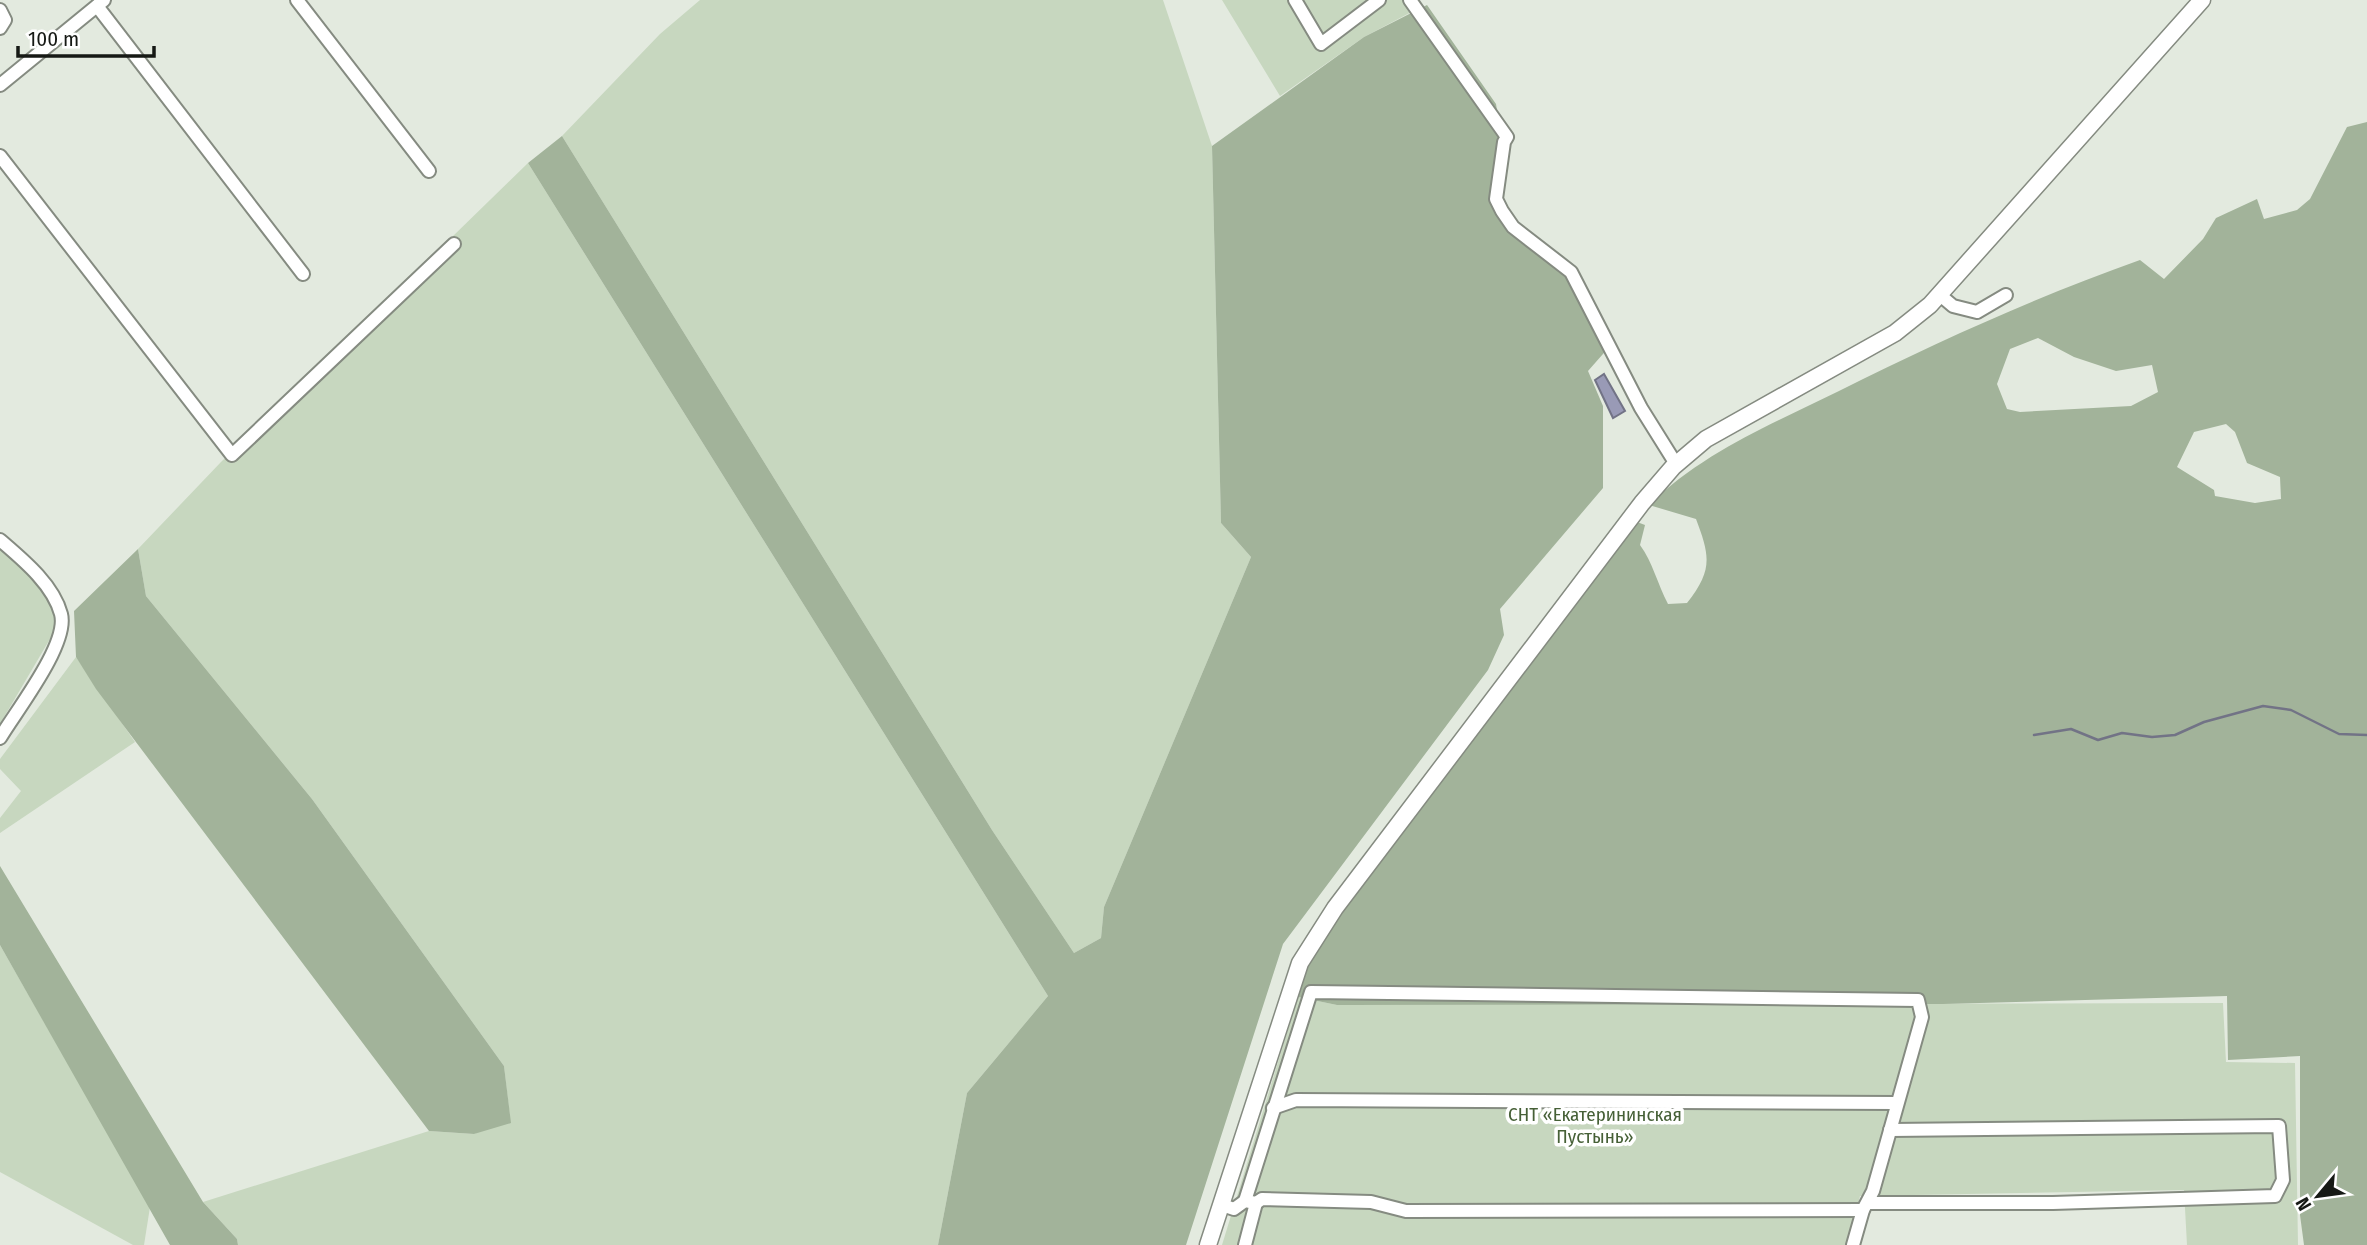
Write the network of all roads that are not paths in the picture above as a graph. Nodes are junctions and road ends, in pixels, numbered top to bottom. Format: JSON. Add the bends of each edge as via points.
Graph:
{"nodes":[{"id":1,"x":297,"y":0,"type":"edge"},
{"id":2,"x":1295,"y":0,"type":"edge"},
{"id":3,"x":1379,"y":0,"type":"edge"},
{"id":4,"x":1410,"y":0,"type":"edge"},
{"id":5,"x":2202,"y":0,"type":"edge"},
{"id":6,"x":101,"y":3,"type":"edge"},
{"id":7,"x":0,"y":9,"type":"edge"},
{"id":8,"x":0,"y":28,"type":"edge"},
{"id":9,"x":0,"y":85,"type":"edge"},
{"id":10,"x":0,"y":156,"type":"edge"},
{"id":11,"x":429,"y":171,"type":"dead end"},
{"id":12,"x":454,"y":244,"type":"dead end"},
{"id":13,"x":303,"y":274,"type":"dead end"},
{"id":14,"x":1940,"y":295,"type":"junction"},
{"id":15,"x":2006,"y":295,"type":"dead end"},
{"id":16,"x":1676,"y":464,"type":"junction"},
{"id":17,"x":0,"y":540,"type":"edge"},
{"id":18,"x":0,"y":738,"type":"edge"},
{"id":19,"x":1311,"y":992,"type":"junction"},
{"id":20,"x":1289,"y":997,"type":"junction"},
{"id":21,"x":1896,"y":1103,"type":"junction"},
{"id":22,"x":1273,"y":1108,"type":"junction"},
{"id":23,"x":1890,"y":1130,"type":"junction"},
{"id":24,"x":1250,"y":1202,"type":"junction"},
{"id":25,"x":1222,"y":1205,"type":"junction"},
{"id":26,"x":1866,"y":1207,"type":"junction"},
{"id":27,"x":1208,"y":1245,"type":"edge"},
{"id":28,"x":1245,"y":1245,"type":"edge"},
{"id":29,"x":1853,"y":1245,"type":"edge"}],
"edges":[{"from":1,"to":11,"type":"street"},
{"from":2,"to":3,"type":"street","via":[[1321,44]]},
{"from":4,"to":16,"type":"street","via":[[1507,137],[1496,199],[1502,211],[1513,227],[1571,272],[1641,408]]},
{"from":5,"to":14,"type":"main road"},
{"from":6,"to":9,"type":"street"},
{"from":6,"to":13,"type":"street"},
{"from":7,"to":8,"type":"street","via":[[5,20]]},
{"from":10,"to":12,"type":"street","via":[[232,455]]},
{"from":14,"to":15,"type":"street","via":[[1953,306],[1977,312]]},
{"from":14,"to":16,"type":"main road","via":[[1895,333],[1730,424]]},
{"from":16,"to":20,"type":"main road","via":[[1335,908],[1300,963]]},
{"from":17,"to":18,"type":"street","via":[[20,556],[55,599],[62,629]]},
{"from":19,"to":20,"type":"street"},
{"from":19,"to":21,"type":"street","via":[[1918,1000],[1922,1017]]},
{"from":19,"to":22,"type":"street"},
{"from":20,"to":25,"type":"main road"},
{"from":21,"to":22,"type":"street","via":[[1296,1100]]},
{"from":21,"to":23,"type":"street"},
{"from":22,"to":24,"type":"street"},
{"from":23,"to":26,"type":"street"},
{"from":23,"to":26,"type":"street","via":[[2279,1126],[2283,1180],[2275,1196]]},
{"from":24,"to":25,"type":"street","via":[[1234,1209]]},
{"from":24,"to":26,"type":"street","via":[[1371,1202],[1406,1211]]},
{"from":24,"to":28,"type":"street"},
{"from":25,"to":27,"type":"main road"},
{"from":26,"to":29,"type":"street"}]}
